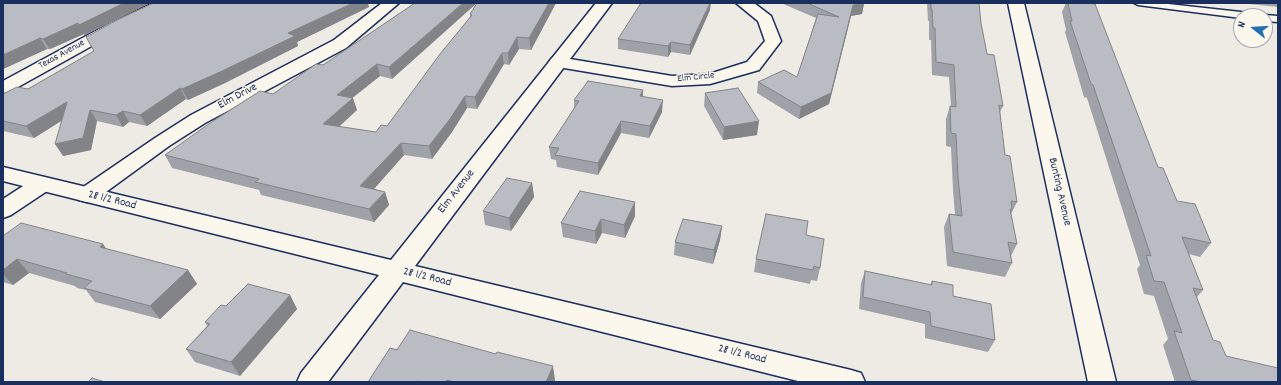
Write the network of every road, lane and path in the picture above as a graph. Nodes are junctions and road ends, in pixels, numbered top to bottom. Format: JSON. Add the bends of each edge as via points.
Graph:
{"nodes":[{"id":1,"x":165,"y":3,"type":"edge"},
{"id":2,"x":391,"y":3,"type":"edge"},
{"id":3,"x":604,"y":3,"type":"edge"},
{"id":4,"x":744,"y":3,"type":"edge"},
{"id":5,"x":1016,"y":3,"type":"edge"},
{"id":6,"x":1138,"y":3,"type":"edge"},
{"id":7,"x":1165,"y":5,"type":"edge"},
{"id":8,"x":1233,"y":14,"type":"edge"},
{"id":9,"x":558,"y":62,"type":"junction"},
{"id":10,"x":3,"y":88,"type":"edge"},
{"id":11,"x":3,"y":174,"type":"edge"},
{"id":12,"x":42,"y":184,"type":"junction"},
{"id":13,"x":87,"y":195,"type":"junction"},
{"id":14,"x":3,"y":210,"type":"edge"},
{"id":15,"x":397,"y":271,"type":"junction"},
{"id":16,"x":311,"y":382,"type":"edge"},
{"id":17,"x":851,"y":382,"type":"edge"},
{"id":18,"x":1102,"y":382,"type":"edge"}],
"edges":[{"from":1,"to":10,"type":"street","name":"Texas Avenue","via":[[118,25]]},
{"from":2,"to":13,"type":"street","name":"Elm Drive","via":[[340,44],[198,119]]},
{"from":3,"to":9,"type":"street","name":"Elm Avenue"},
{"from":4,"to":9,"type":"street","name":"Elm Circle","via":[[765,19],[773,41],[753,66],[710,79],[672,81]]},
{"from":5,"to":18,"type":"street","name":"Bunting Avenue"},
{"from":6,"to":7,"type":"lane"},
{"from":7,"to":8,"type":"lane"},
{"from":9,"to":15,"type":"street","name":"Elm Avenue"},
{"from":11,"to":12,"type":"street","name":"28 1/2 Road"},
{"from":12,"to":13,"type":"street","name":"28 1/2 Road"},
{"from":12,"to":14,"type":"street"},
{"from":13,"to":15,"type":"street","name":"28 1/2 Road"},
{"from":15,"to":16,"type":"street","name":"Elm Avenue"},
{"from":15,"to":17,"type":"street","name":"28 1/2 Road"}]}
